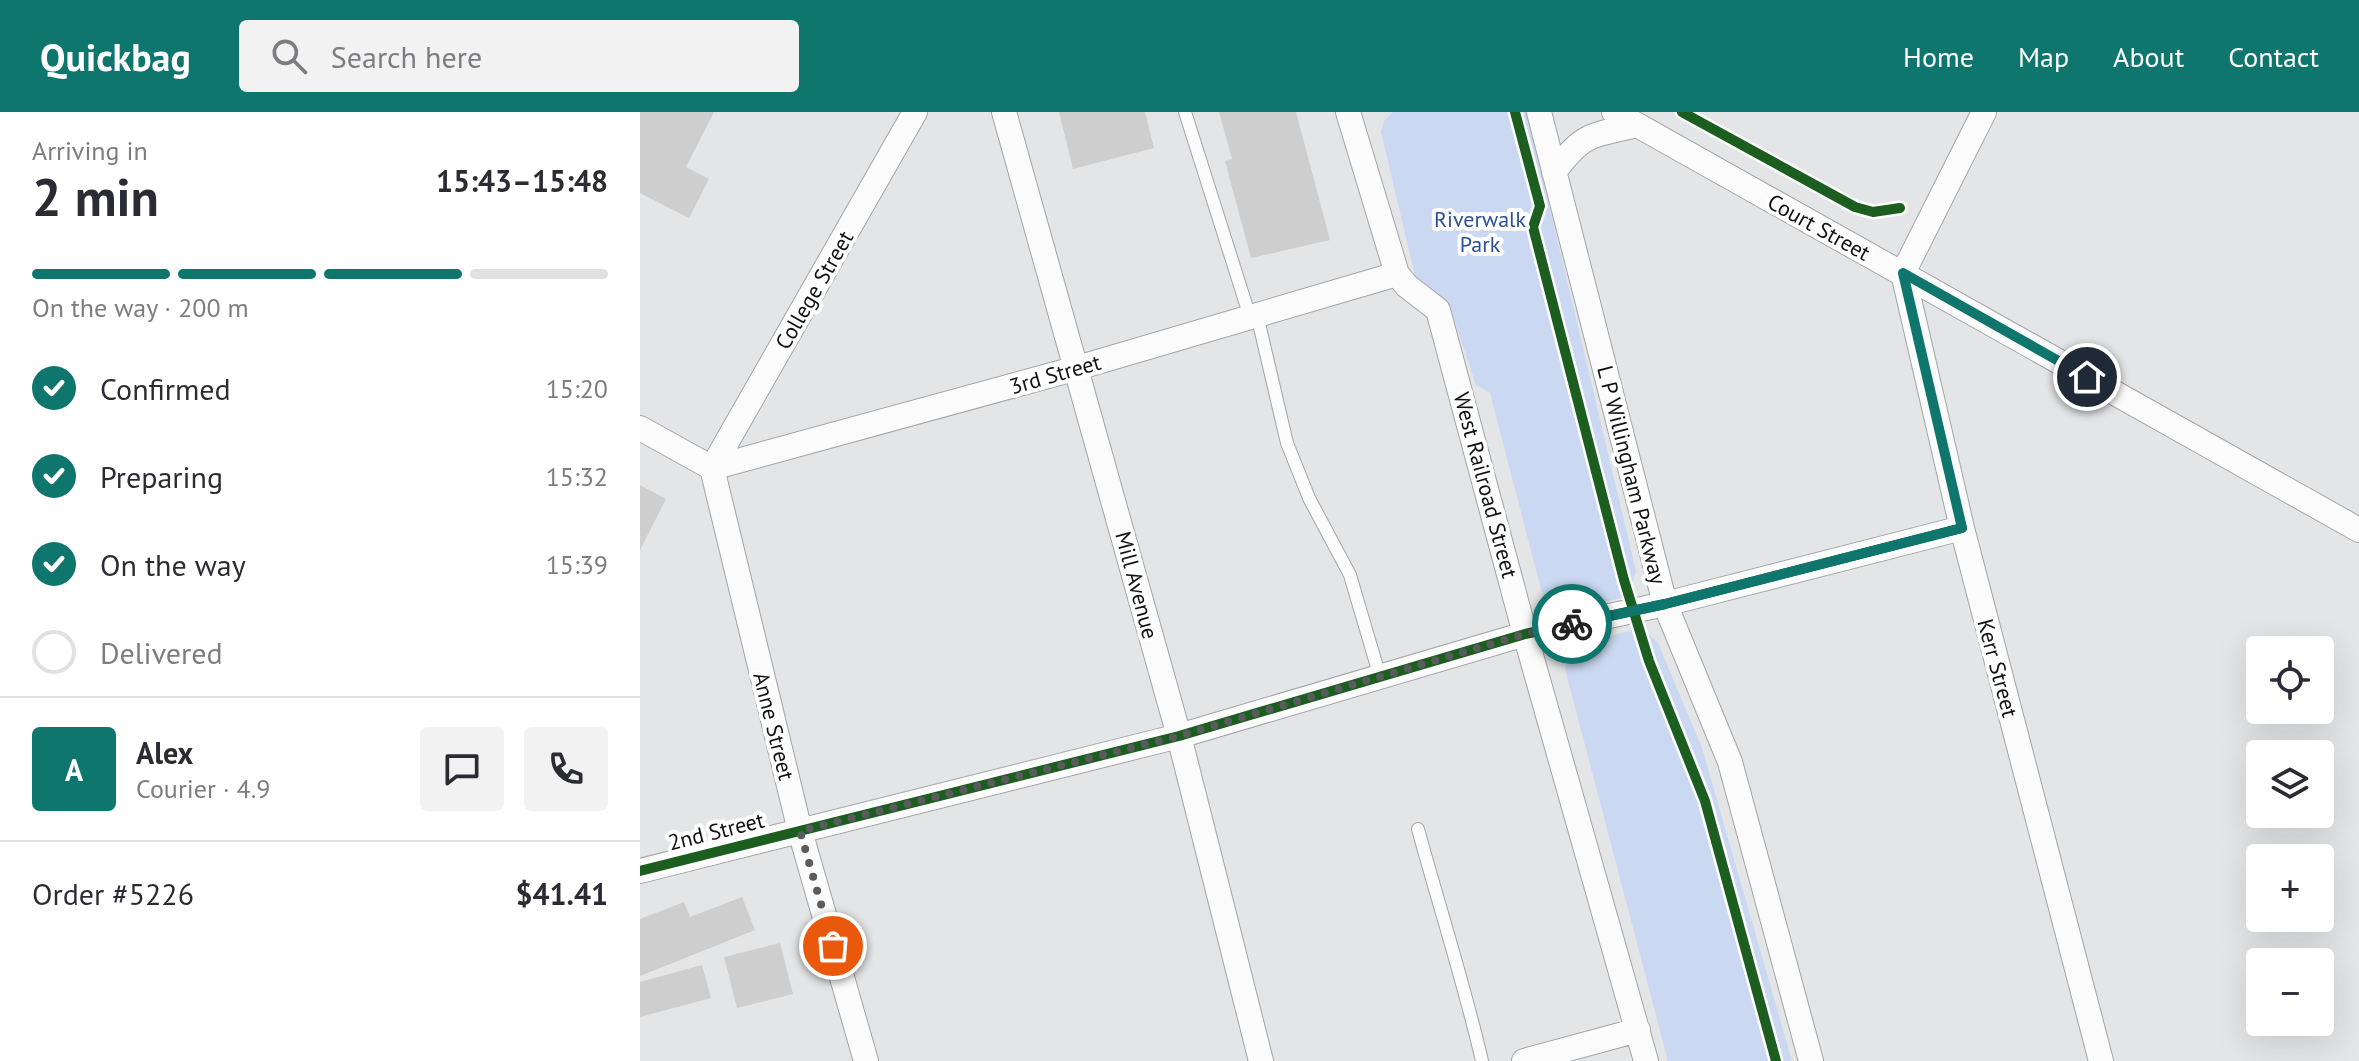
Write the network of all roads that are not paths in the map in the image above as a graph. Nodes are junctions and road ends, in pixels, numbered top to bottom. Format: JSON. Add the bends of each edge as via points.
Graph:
{"nodes":[{"id":1,"x":915,"y":112,"type":"edge"},
{"id":2,"x":1004,"y":112,"type":"edge"},
{"id":3,"x":1185,"y":112,"type":"edge"},
{"id":4,"x":1348,"y":112,"type":"edge"},
{"id":5,"x":1539,"y":112,"type":"edge"},
{"id":6,"x":1614,"y":112,"type":"edge"},
{"id":7,"x":1984,"y":112,"type":"edge"},
{"id":8,"x":1637,"y":125,"type":"junction"},
{"id":9,"x":1554,"y":172,"type":"junction"},
{"id":10,"x":1903,"y":273,"type":"junction"},
{"id":11,"x":1397,"y":274,"type":"junction"},
{"id":12,"x":1253,"y":316,"type":"junction"},
{"id":13,"x":1077,"y":368,"type":"junction"},
{"id":14,"x":640,"y":428,"type":"edge"},
{"id":15,"x":712,"y":468,"type":"junction"},
{"id":16,"x":1962,"y":528,"type":"junction"},
{"id":17,"x":2359,"y":530,"type":"edge"},
{"id":18,"x":1665,"y":604,"type":"junction"},
{"id":19,"x":1525,"y":634,"type":"junction"},
{"id":20,"x":1380,"y":677,"type":"junction"},
{"id":21,"x":1179,"y":736,"type":"junction"},
{"id":22,"x":1418,"y":829,"type":"dead end"},
{"id":23,"x":800,"y":831,"type":"junction"},
{"id":24,"x":640,"y":871,"type":"edge"},
{"id":25,"x":1638,"y":1030,"type":"junction"},
{"id":26,"x":866,"y":1061,"type":"edge"},
{"id":27,"x":1261,"y":1061,"type":"edge"},
{"id":28,"x":1482,"y":1061,"type":"edge"},
{"id":29,"x":1524,"y":1061,"type":"edge"},
{"id":30,"x":1646,"y":1061,"type":"edge"},
{"id":31,"x":1811,"y":1061,"type":"edge"},
{"id":32,"x":2101,"y":1061,"type":"edge"}],
"edges":[{"from":1,"to":15,"type":"street","name":"College Street"},
{"from":2,"to":13,"type":"street","name":"Mill Avenue"},
{"from":3,"to":12,"type":"lane"},
{"from":4,"to":11,"type":"street"},
{"from":5,"to":9,"type":"street","name":"L P Willingham Parkway"},
{"from":6,"to":8,"type":"street","name":"Court Street"},
{"from":7,"to":10,"type":"street"},
{"from":8,"to":9,"type":"street","via":[[1580,141]]},
{"from":8,"to":10,"type":"street","name":"Court Street"},
{"from":9,"to":18,"type":"street","name":"L P Willingham Parkway"},
{"from":10,"to":16,"type":"street","name":"Kerr Street"},
{"from":10,"to":17,"type":"street","name":"Court Street"},
{"from":11,"to":12,"type":"street","name":"3rd Street"},
{"from":11,"to":19,"type":"street","name":"West Railroad Street","via":[[1438,310]]},
{"from":12,"to":13,"type":"street","name":"3rd Street"},
{"from":12,"to":20,"type":"lane","via":[[1287,443],[1350,575]]},
{"from":13,"to":15,"type":"street","name":"3rd Street"},
{"from":13,"to":21,"type":"street","name":"Mill Avenue"},
{"from":14,"to":15,"type":"street"},
{"from":15,"to":23,"type":"street","name":"Anne Street"},
{"from":16,"to":18,"type":"street","name":"2nd Street"},
{"from":16,"to":32,"type":"street","name":"Kerr Street"},
{"from":18,"to":19,"type":"street","name":"2nd Street"},
{"from":18,"to":31,"type":"street","name":"L P Willingham Parkway","via":[[1730,762]]},
{"from":19,"to":20,"type":"street","name":"2nd Street"},
{"from":19,"to":25,"type":"street","name":"West Railroad Street"},
{"from":20,"to":21,"type":"street","name":"2nd Street"},
{"from":21,"to":23,"type":"street","name":"2nd Street"},
{"from":21,"to":27,"type":"street","name":"Mill Avenue"},
{"from":22,"to":28,"type":"lane"},
{"from":23,"to":24,"type":"street","name":"2nd Street"},
{"from":23,"to":26,"type":"street","name":"Anne Street"},
{"from":25,"to":29,"type":"street"},
{"from":25,"to":30,"type":"street","name":"West Railroad Street"}]}
